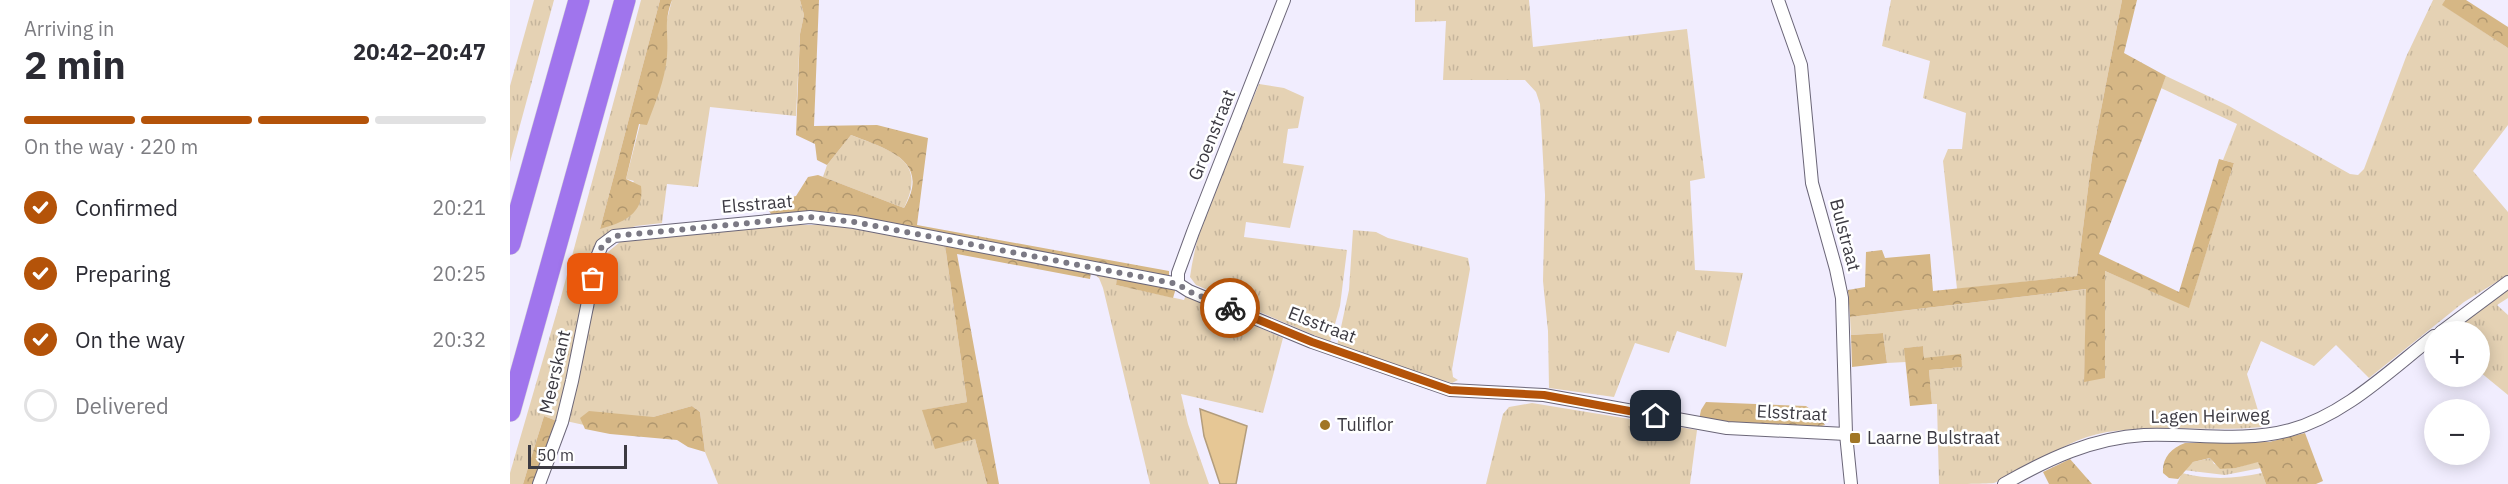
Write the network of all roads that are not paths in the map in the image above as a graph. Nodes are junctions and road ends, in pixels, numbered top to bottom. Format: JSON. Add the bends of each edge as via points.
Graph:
{"nodes":[{"id":1,"x":579,"y":0,"type":"edge"},
{"id":2,"x":625,"y":0,"type":"edge"},
{"id":3,"x":1284,"y":0,"type":"edge"},
{"id":4,"x":1778,"y":0,"type":"edge"},
{"id":5,"x":614,"y":236,"type":"joint"},
{"id":6,"x":510,"y":244,"type":"edge"},
{"id":7,"x":2508,"y":282,"type":"edge"},
{"id":8,"x":1178,"y":284,"type":"junction"},
{"id":9,"x":2456,"y":321,"type":"edge"},
{"id":10,"x":2424,"y":344,"type":"edge"},
{"id":11,"x":510,"y":411,"type":"edge"},
{"id":12,"x":1846,"y":434,"type":"junction"},
{"id":13,"x":539,"y":484,"type":"edge"},
{"id":14,"x":1851,"y":484,"type":"edge"},
{"id":15,"x":2004,"y":484,"type":"edge"}],
"edges":[{"from":1,"to":6,"type":"highway"},
{"from":2,"to":11,"type":"highway"},
{"from":3,"to":8,"type":"street","name":"Groenstraat","via":[[1193,232],[1178,273]]},
{"from":4,"to":12,"type":"street","name":"Bulstraat","via":[[1801,65],[1812,183],[1842,298]]},
{"from":5,"to":8,"type":"street","name":"Elsstraat","via":[[810,217]]},
{"from":5,"to":13,"type":"street","name":"Meerskant","via":[[602,245],[597,257],[567,402]]},
{"from":7,"to":9,"type":"street"},
{"from":8,"to":12,"type":"street","name":"Elsstraat","via":[[1312,342],[1450,390],[1544,395],[1727,428]]},
{"from":10,"to":15,"type":"street","name":"Lagen Heirweg","via":[[2343,407],[2289,431],[2257,436],[2144,435],[2109,439],[2078,447]]},
{"from":12,"to":14,"type":"street","name":"Bulstraat"}]}
